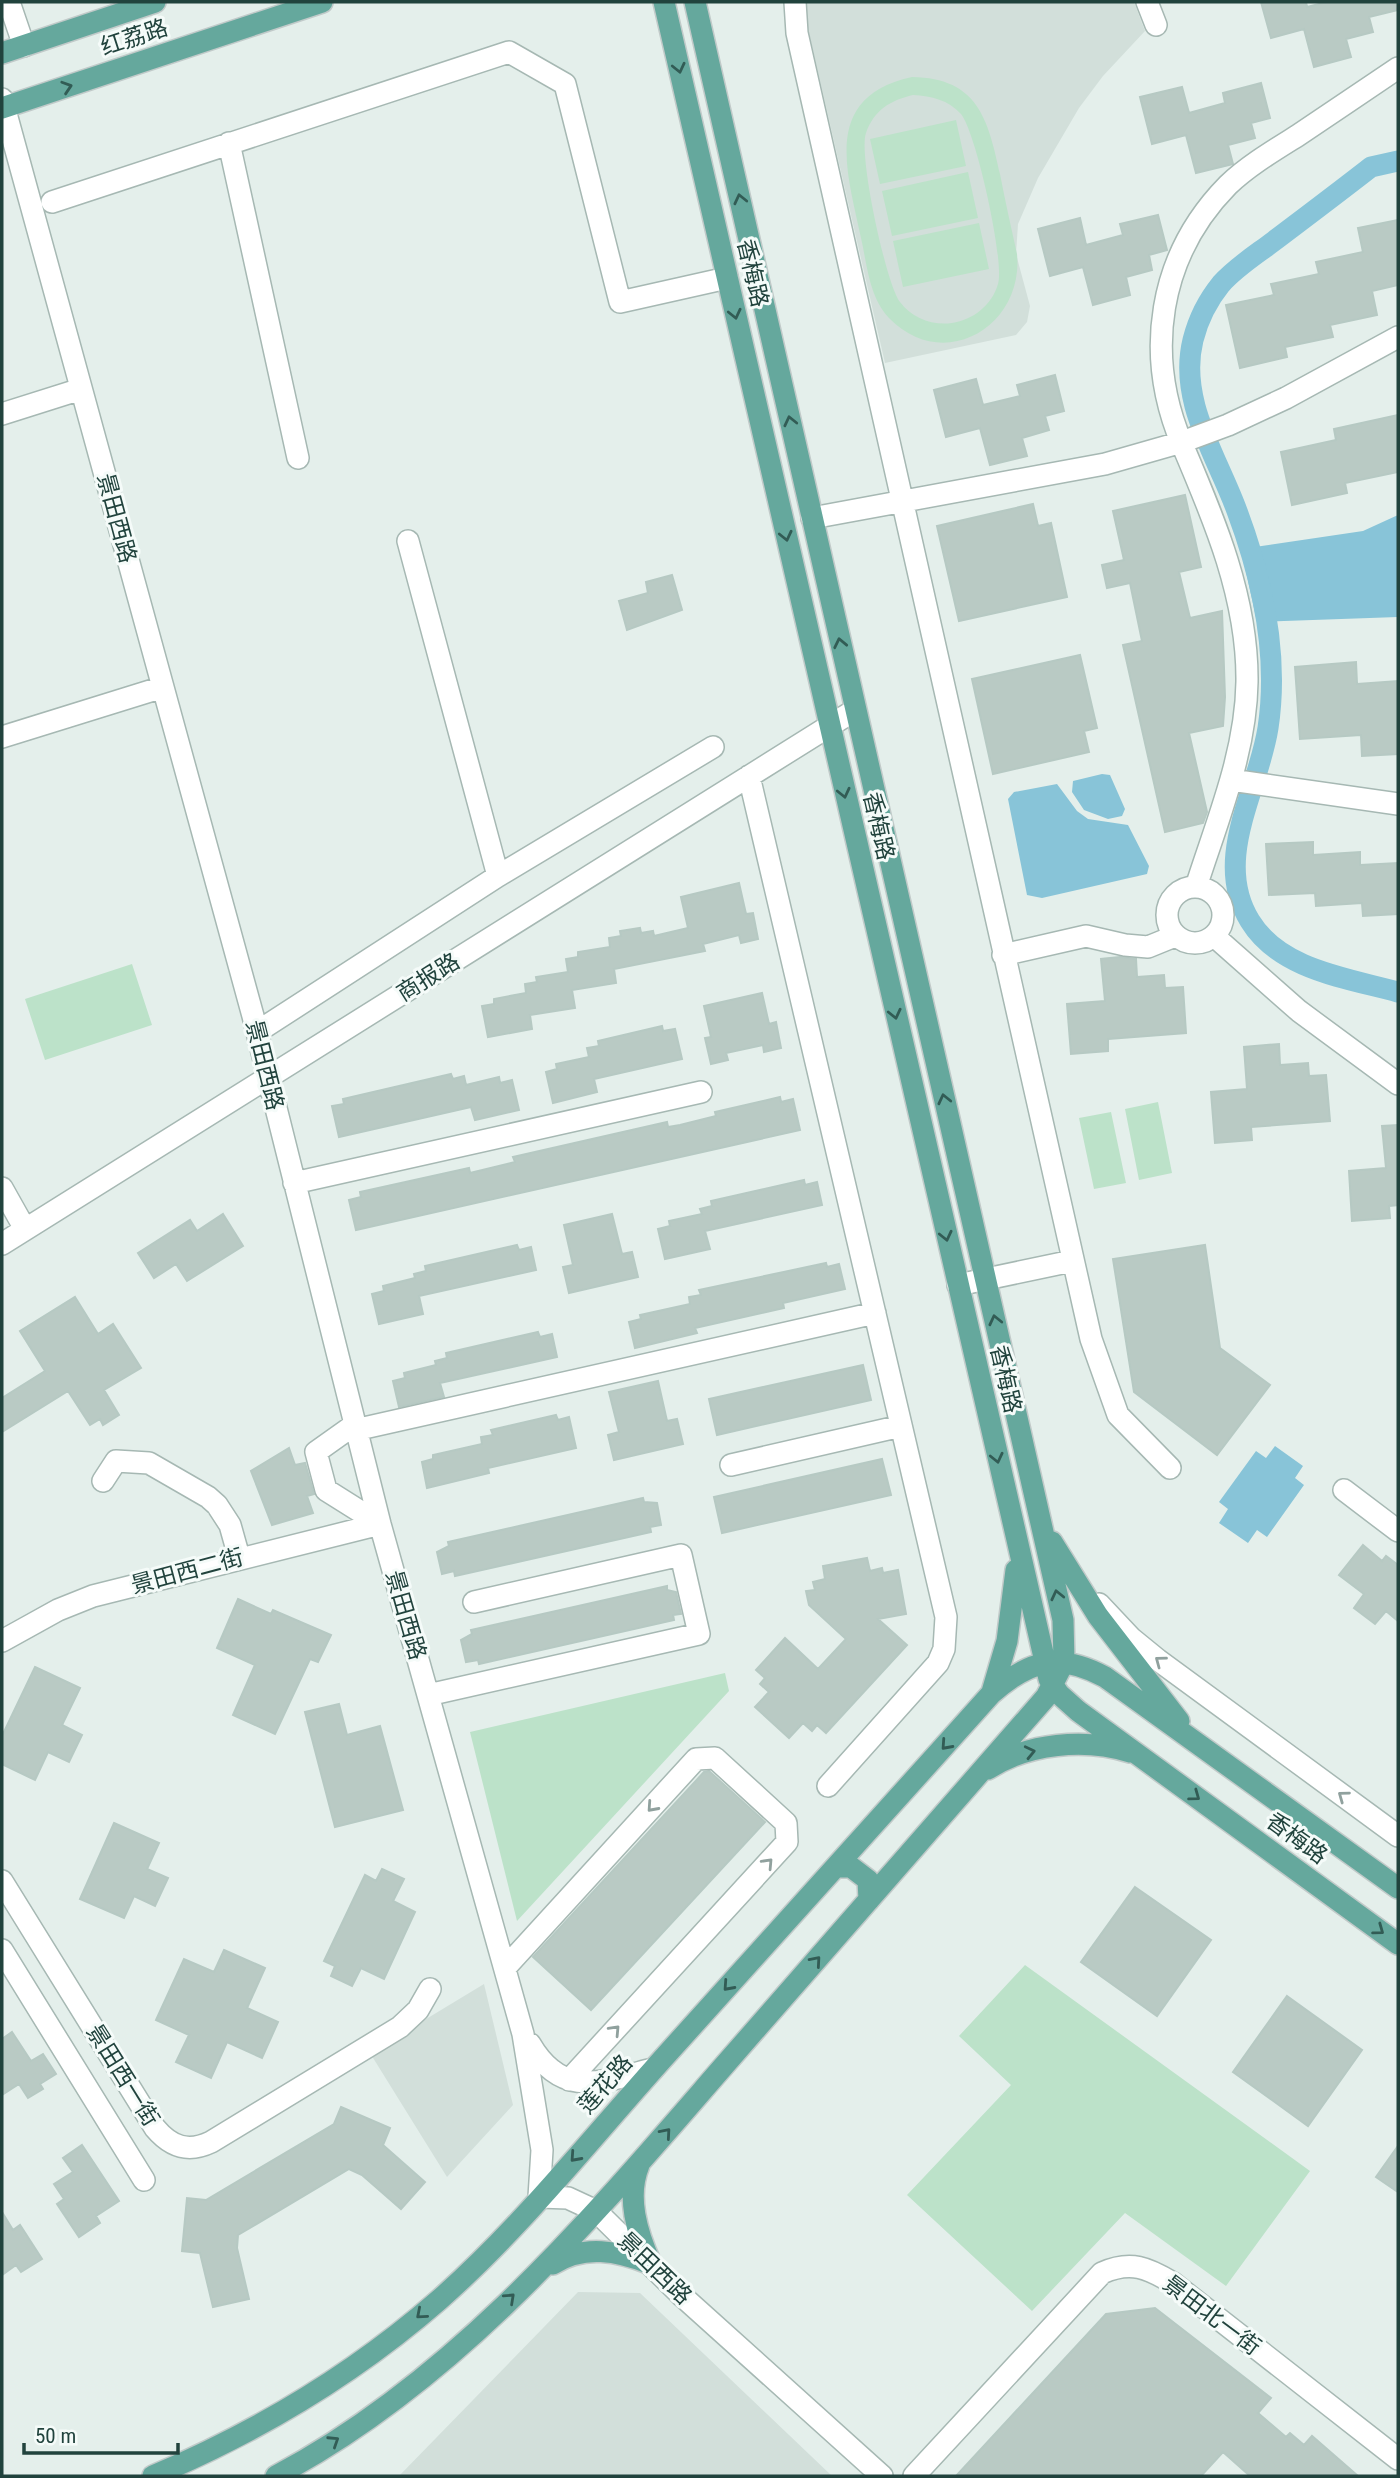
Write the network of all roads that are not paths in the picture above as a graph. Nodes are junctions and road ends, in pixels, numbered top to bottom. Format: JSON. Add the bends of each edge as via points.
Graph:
{"nodes":[{"id":1,"x":9,"y":2,"type":"edge"},
{"id":2,"x":155,"y":2,"type":"edge"},
{"id":3,"x":322,"y":2,"type":"edge"},
{"id":4,"x":664,"y":2,"type":"edge"},
{"id":5,"x":795,"y":2,"type":"edge"},
{"id":6,"x":1147,"y":2,"type":"edge"},
{"id":7,"x":696,"y":6,"type":"edge"},
{"id":8,"x":1156,"y":25,"type":"dead end"},
{"id":9,"x":24,"y":46,"type":"junction"},
{"id":10,"x":2,"y":53,"type":"edge"},
{"id":11,"x":1398,"y":68,"type":"edge"},
{"id":12,"x":3,"y":105,"type":"edge"},
{"id":13,"x":229,"y":144,"type":"junction"},
{"id":14,"x":52,"y":202,"type":"dead end"},
{"id":15,"x":727,"y":278,"type":"junction"},
{"id":16,"x":1398,"y":337,"type":"edge"},
{"id":17,"x":81,"y":389,"type":"junction"},
{"id":18,"x":2,"y":414,"type":"edge"},
{"id":19,"x":1182,"y":442,"type":"junction"},
{"id":20,"x":298,"y":458,"type":"dead end"},
{"id":21,"x":902,"y":499,"type":"junction"},
{"id":22,"x":812,"y":517,"type":"junction"},
{"id":23,"x":408,"y":541,"type":"dead end"},
{"id":24,"x":163,"y":687,"type":"junction"},
{"id":25,"x":855,"y":710,"type":"junction"},
{"id":26,"x":829,"y":726,"type":"junction"},
{"id":27,"x":2,"y":737,"type":"edge"},
{"id":28,"x":713,"y":747,"type":"dead end"},
{"id":29,"x":749,"y":776,"type":"junction"},
{"id":30,"x":1231,"y":780,"type":"junction"},
{"id":31,"x":1398,"y":804,"type":"edge"},
{"id":32,"x":498,"y":876,"type":"junction"},
{"id":33,"x":1196,"y":887,"type":"junction"},
{"id":34,"x":1175,"y":936,"type":"junction"},
{"id":35,"x":1214,"y":936,"type":"junction"},
{"id":36,"x":1003,"y":955,"type":"junction"},
{"id":37,"x":257,"y":1032,"type":"junction"},
{"id":38,"x":268,"y":1078,"type":"junction"},
{"id":39,"x":1398,"y":1084,"type":"edge"},
{"id":40,"x":701,"y":1092,"type":"dead end"},
{"id":41,"x":294,"y":1183,"type":"junction"},
{"id":42,"x":2,"y":1188,"type":"edge"},
{"id":43,"x":25,"y":1229,"type":"junction"},
{"id":44,"x":2,"y":1244,"type":"edge"},
{"id":45,"x":1072,"y":1261,"type":"junction"},
{"id":46,"x":985,"y":1279,"type":"junction"},
{"id":47,"x":958,"y":1286,"type":"junction"},
{"id":48,"x":875,"y":1313,"type":"junction"},
{"id":49,"x":901,"y":1426,"type":"junction"},
{"id":50,"x":355,"y":1428,"type":"junction"},
{"id":51,"x":731,"y":1465,"type":"dead end"},
{"id":52,"x":1170,"y":1468,"type":"dead end"},
{"id":53,"x":103,"y":1481,"type":"dead end"},
{"id":54,"x":1343,"y":1490,"type":"dead end"},
{"id":55,"x":1037,"y":1506,"type":"junction"},
{"id":56,"x":380,"y":1524,"type":"junction"},
{"id":57,"x":1398,"y":1531,"type":"edge"},
{"id":58,"x":1048,"y":1534,"type":"junction"},
{"id":59,"x":1017,"y":1543,"type":"junction"},
{"id":60,"x":239,"y":1557,"type":"junction"},
{"id":61,"x":474,"y":1602,"type":"dead end"},
{"id":62,"x":2,"y":1641,"type":"edge"},
{"id":63,"x":1054,"y":1662,"type":"junction"},
{"id":64,"x":1053,"y":1686,"type":"junction"},
{"id":65,"x":991,"y":1694,"type":"junction"},
{"id":66,"x":428,"y":1695,"type":"junction"},
{"id":67,"x":1210,"y":1753,"type":"junction"},
{"id":68,"x":1140,"y":1756,"type":"junction"},
{"id":69,"x":970,"y":1784,"type":"junction"},
{"id":70,"x":828,"y":1786,"type":"dead end"},
{"id":71,"x":1398,"y":1836,"type":"edge"},
{"id":72,"x":836,"y":1867,"type":"junction"},
{"id":73,"x":2,"y":1881,"type":"edge"},
{"id":74,"x":1398,"y":1888,"type":"edge"},
{"id":75,"x":869,"y":1900,"type":"junction"},
{"id":76,"x":1398,"y":1944,"type":"edge"},
{"id":77,"x":2,"y":1950,"type":"edge"},
{"id":78,"x":505,"y":1968,"type":"junction"},
{"id":79,"x":430,"y":1989,"type":"dead end"},
{"id":80,"x":523,"y":2034,"type":"junction"},
{"id":81,"x":653,"y":2069,"type":"junction"},
{"id":82,"x":569,"y":2081,"type":"junction"},
{"id":83,"x":640,"y":2162,"type":"junction"},
{"id":84,"x":144,"y":2180,"type":"dead end"},
{"id":85,"x":539,"y":2197,"type":"junction"},
{"id":86,"x":596,"y":2211,"type":"junction"},
{"id":87,"x":651,"y":2264,"type":"junction"},
{"id":88,"x":536,"y":2274,"type":"junction"},
{"id":89,"x":1398,"y":2459,"type":"edge"},
{"id":90,"x":153,"y":2476,"type":"edge"},
{"id":91,"x":276,"y":2476,"type":"edge"},
{"id":92,"x":882,"y":2476,"type":"edge"},
{"id":93,"x":914,"y":2476,"type":"edge"}],
"edges":[{"from":1,"to":9,"type":"street"},
{"from":2,"to":9,"type":"main road","name":"红荔路"},
{"from":12,"to":3,"type":"main road","name":"红荔路","one_way":true},
{"from":4,"to":15,"type":"main road","name":"香梅路","one_way":true},
{"from":5,"to":21,"type":"street","via":[[797,33]]},
{"from":6,"to":8,"type":"street"},
{"from":22,"to":7,"type":"main road","name":"香梅路","one_way":true},
{"from":9,"to":10,"type":"main road","name":"红荔路"},
{"from":11,"to":19,"type":"street","via":[[1248,169],[1206,209],[1187,239],[1172,271],[1160,340],[1161,375]]},
{"from":12,"to":17,"type":"street","name":"景田西路"},
{"from":13,"to":14,"type":"street"},
{"from":13,"to":15,"type":"street","via":[[509,52],[565,84],[620,302]]},
{"from":13,"to":20,"type":"street"},
{"from":15,"to":26,"type":"main road","name":"香梅路","one_way":true},
{"from":16,"to":19,"type":"street","via":[[1228,425]]},
{"from":17,"to":18,"type":"street"},
{"from":17,"to":24,"type":"street","name":"景田西路"},
{"from":19,"to":21,"type":"street","via":[[1105,464]]},
{"from":19,"to":30,"type":"street","via":[[1218,531],[1241,625],[1247,682],[1244,723]]},
{"from":21,"to":22,"type":"street"},
{"from":21,"to":36,"type":"street"},
{"from":25,"to":22,"type":"main road","name":"香梅路","one_way":true},
{"from":23,"to":32,"type":"street"},
{"from":24,"to":27,"type":"street"},
{"from":24,"to":37,"type":"street","name":"景田西路"},
{"from":25,"to":26,"type":"street","name":"商报路"},
{"from":46,"to":25,"type":"main road","name":"香梅路","one_way":true},
{"from":26,"to":29,"type":"street","name":"商报路"},
{"from":26,"to":47,"type":"main road","name":"香梅路","one_way":true},
{"from":28,"to":32,"type":"street"},
{"from":29,"to":38,"type":"street","name":"商报路"},
{"from":29,"to":48,"type":"street"},
{"from":30,"to":31,"type":"street"},
{"from":30,"to":33,"type":"street"},
{"from":32,"to":37,"type":"street"},
{"from":33,"to":34,"type":"street","via":[[1180,891],[1170,902],[1167,921]]},
{"from":33,"to":35,"type":"street","via":[[1214,895],[1222,908],[1220,928]]},
{"from":34,"to":35,"type":"street","via":[[1197,943]]},
{"from":34,"to":36,"type":"street","via":[[1148,947],[1086,936]]},
{"from":35,"to":39,"type":"street","via":[[1299,1012]]},
{"from":36,"to":45,"type":"street"},
{"from":37,"to":38,"type":"street","name":"景田西路"},
{"from":38,"to":41,"type":"street","name":"景田西路"},
{"from":38,"to":43,"type":"street","name":"商报路"},
{"from":40,"to":41,"type":"street"},
{"from":41,"to":50,"type":"street","name":"景田西路"},
{"from":42,"to":43,"type":"street"},
{"from":43,"to":44,"type":"street","name":"商报路"},
{"from":45,"to":46,"type":"street"},
{"from":45,"to":52,"type":"street","via":[[1110,1400],[1118,1415]]},
{"from":46,"to":47,"type":"street"},
{"from":55,"to":46,"type":"main road","name":"香梅路","one_way":true},
{"from":47,"to":59,"type":"main road","name":"香梅路","one_way":true},
{"from":48,"to":49,"type":"street"},
{"from":48,"to":50,"type":"street"},
{"from":49,"to":51,"type":"street"},
{"from":49,"to":70,"type":"street","via":[[946,1617],[944,1649],[927,1678]]},
{"from":50,"to":56,"type":"street","name":"景田西路"},
{"from":50,"to":56,"type":"street","via":[[316,1452],[326,1490]]},
{"from":53,"to":60,"type":"street","via":[[116,1461],[149,1463],[217,1505],[230,1525]]},
{"from":54,"to":57,"type":"street"},
{"from":55,"to":58,"type":"main road"},
{"from":63,"to":55,"type":"main road","name":"香梅路","one_way":true,"via":[[1065,1630]]},
{"from":56,"to":60,"type":"street","name":"景田西二街"},
{"from":56,"to":66,"type":"street","name":"景田西路"},
{"from":58,"to":67,"type":"main road","via":[[1084,1596],[1134,1666]]},
{"from":71,"to":58,"type":"street","one_way":true,"via":[[1131,1638],[1071,1570]]},
{"from":59,"to":63,"type":"main road","name":"香梅路"},
{"from":59,"to":65,"type":"main road","via":[[1012,1620]]},
{"from":60,"to":62,"type":"street","name":"景田西二街","via":[[75,1602]]},
{"from":61,"to":66,"type":"street","via":[[681,1555],[699,1634]]},
{"from":63,"to":64,"type":"main road"},
{"from":63,"to":65,"type":"main road","name":"莲花路","via":[[1012,1677]]},
{"from":63,"to":67,"type":"main road","name":"香梅路","via":[[1105,1677]]},
{"from":64,"to":68,"type":"main road","name":"香梅路","via":[[1078,1711]]},
{"from":64,"to":69,"type":"main road"},
{"from":65,"to":72,"type":"main road","name":"莲花路","one_way":true},
{"from":66,"to":78,"type":"street","name":"景田西路"},
{"from":67,"to":74,"type":"main road","name":"香梅路"},
{"from":69,"to":68,"type":"main road","one_way":true,"via":[[1010,1757],[1051,1747],[1098,1745]]},
{"from":68,"to":76,"type":"main road","name":"香梅路","one_way":true},
{"from":69,"to":75,"type":"main road"},
{"from":72,"to":75,"type":"main road","via":[[851,1867],[868,1880]]},
{"from":72,"to":81,"type":"main road","name":"莲花路","one_way":true},
{"from":73,"to":79,"type":"street","name":"景田西一街","via":[[155,2128],[180,2147],[211,2142],[400,2028]]},
{"from":83,"to":75,"type":"main road","one_way":true},
{"from":77,"to":84,"type":"street"},
{"from":78,"to":80,"type":"street","name":"景田西路"},
{"from":82,"to":78,"type":"street","one_way":true,"via":[[787,1842],[786,1823],[715,1758],[696,1759]]},
{"from":80,"to":82,"type":"street","name":"景田西路","via":[[542,2064]]},
{"from":80,"to":85,"type":"street","name":"景田西路","via":[[541,2150]]},
{"from":81,"to":82,"type":"street","via":[[603,2081]]},
{"from":81,"to":85,"type":"main road","name":"莲花路","one_way":true},
{"from":83,"to":86,"type":"main road"},
{"from":83,"to":87,"type":"main road","via":[[634,2206]]},
{"from":85,"to":86,"type":"street","name":"景田西路","via":[[568,2198]]},
{"from":85,"to":90,"type":"main road","name":"莲花路","one_way":true,"via":[[449,2290],[356,2365],[264,2423]]},
{"from":86,"to":87,"type":"street","name":"景田西路"},
{"from":86,"to":88,"type":"main road"},
{"from":87,"to":88,"type":"main road","via":[[617,2252],[591,2251],[564,2258]]},
{"from":87,"to":92,"type":"street","name":"景田西路"},
{"from":91,"to":88,"type":"main road","one_way":true,"via":[[406,2392]]},
{"from":89,"to":93,"type":"street","name":"景田北一街","via":[[1173,2283],[1151,2269],[1133,2265],[1102,2273]]}]}
